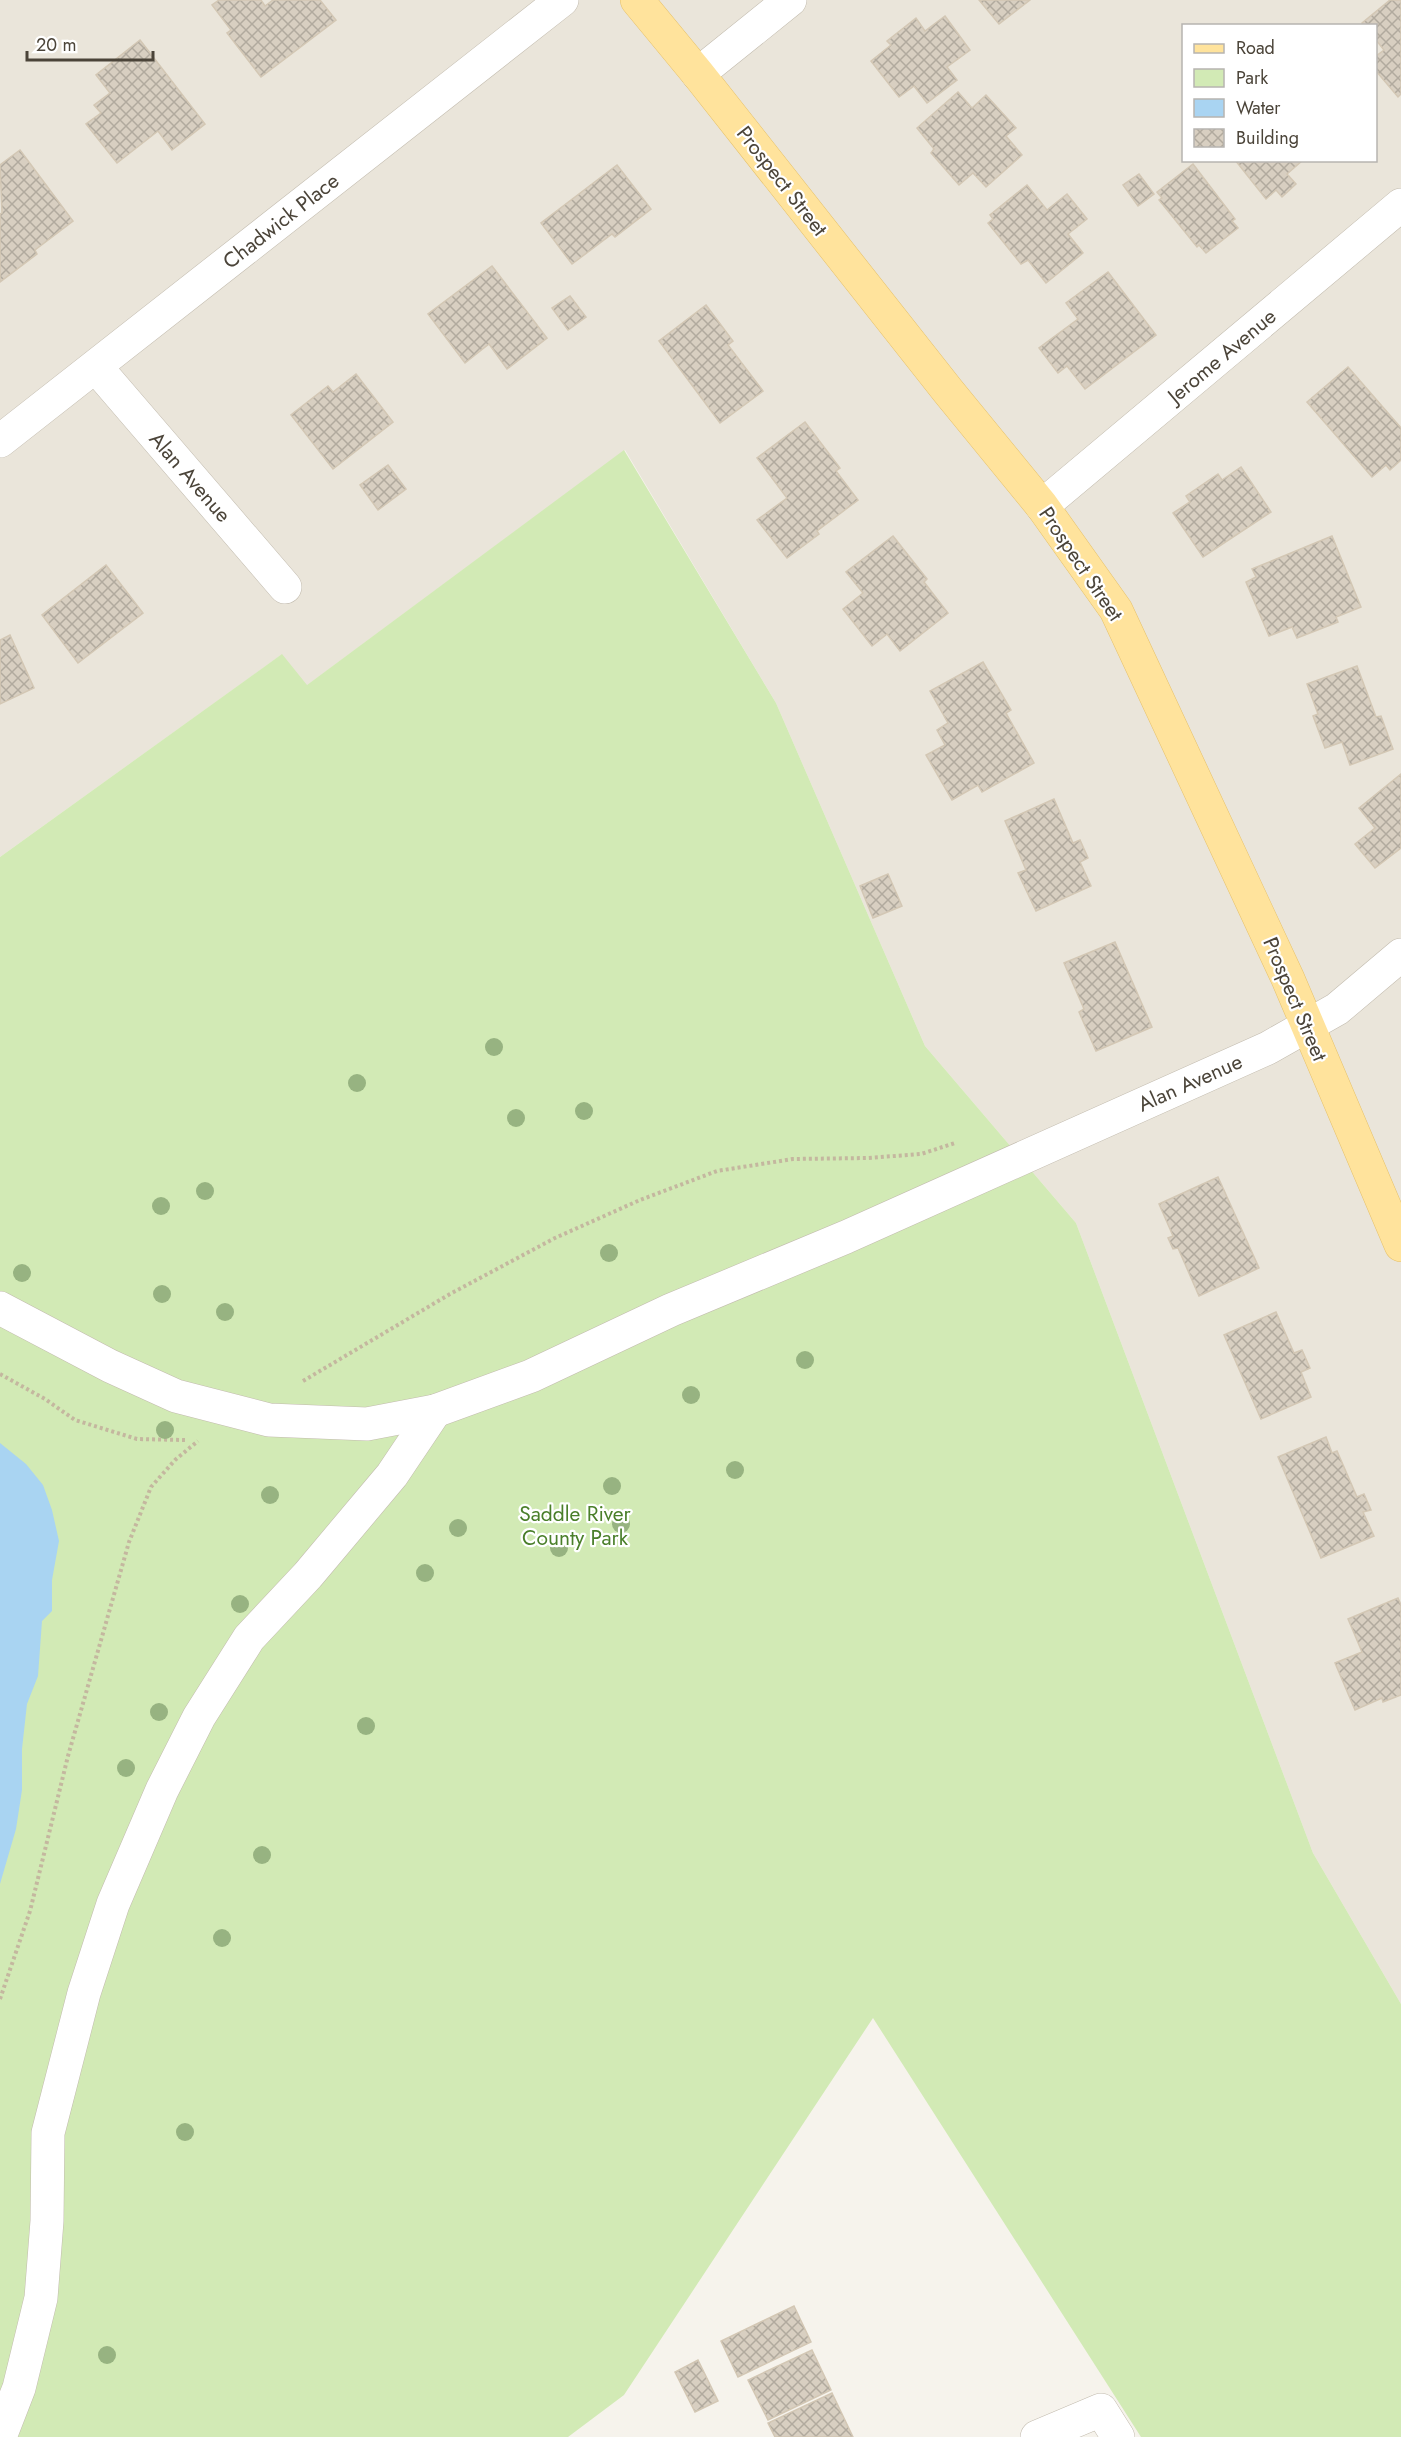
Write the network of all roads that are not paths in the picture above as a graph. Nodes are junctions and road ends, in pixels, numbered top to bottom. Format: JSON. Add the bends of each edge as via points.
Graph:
{"nodes":[{"id":1,"x":562,"y":0,"type":"edge"},
{"id":2,"x":637,"y":0,"type":"edge"},
{"id":3,"x":790,"y":0,"type":"edge"},
{"id":4,"x":698,"y":74,"type":"junction"},
{"id":5,"x":1401,"y":205,"type":"edge"},
{"id":6,"x":96,"y":367,"type":"junction"},
{"id":7,"x":0,"y":441,"type":"edge"},
{"id":8,"x":1042,"y":506,"type":"junction"},
{"id":9,"x":285,"y":587,"type":"dead end"},
{"id":10,"x":1401,"y":955,"type":"edge"},
{"id":11,"x":1307,"y":1026,"type":"junction"},
{"id":12,"x":1401,"y":1245,"type":"edge"},
{"id":13,"x":0,"y":1308,"type":"edge"},
{"id":14,"x":435,"y":1411,"type":"junction"},
{"id":15,"x":0,"y":2437,"type":"edge"},
{"id":16,"x":1037,"y":2437,"type":"edge"},
{"id":17,"x":1118,"y":2437,"type":"edge"}],
"edges":[{"from":1,"to":6,"type":"street","name":"Chadwick Place"},
{"from":2,"to":4,"type":"main road","name":"Prospect Street"},
{"from":3,"to":4,"type":"street"},
{"from":4,"to":8,"type":"main road","name":"Prospect Street"},
{"from":5,"to":8,"type":"street","name":"Jerome Avenue"},
{"from":6,"to":7,"type":"street","name":"Chadwick Place"},
{"from":6,"to":9,"type":"street","name":"Alan Avenue"},
{"from":8,"to":11,"type":"main road","name":"Prospect Street","via":[[1116,610]]},
{"from":10,"to":11,"type":"street","name":"Alan Avenue","via":[[1337,1009]]},
{"from":11,"to":12,"type":"main road","name":"Prospect Street"},
{"from":11,"to":14,"type":"street","name":"Alan Avenue","via":[[1268,1048],[836,1241],[671,1310],[531,1376]]},
{"from":13,"to":14,"type":"street","name":"Alan Avenue","via":[[176,1396],[269,1420],[367,1424]]},
{"from":14,"to":15,"type":"street","via":[[392,1475],[249,1638],[199,1717],[117,1894],[84,1993],[48,2133],[41,2298],[19,2388]]},
{"from":16,"to":17,"type":"street","via":[[1101,2410]]}]}
